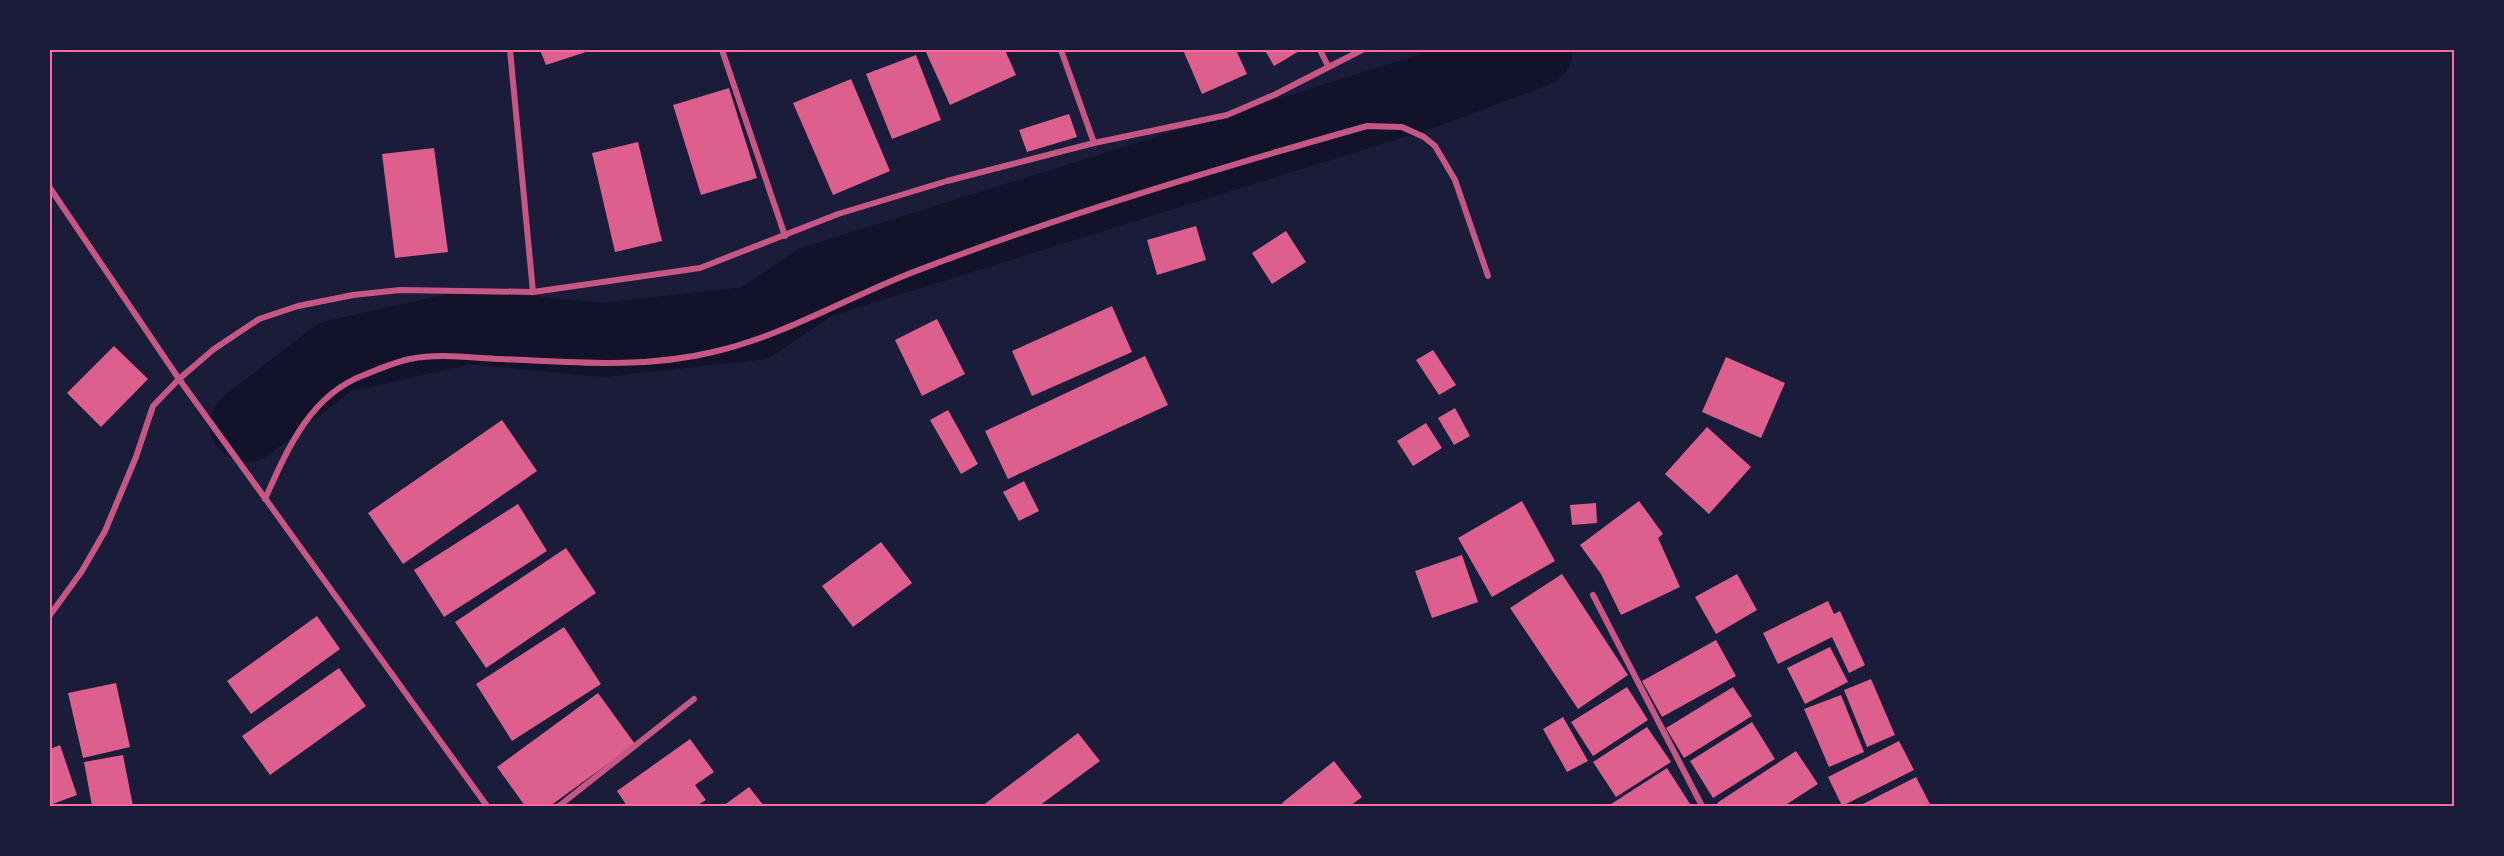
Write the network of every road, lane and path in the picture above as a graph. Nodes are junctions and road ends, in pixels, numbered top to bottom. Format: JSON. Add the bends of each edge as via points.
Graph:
{"nodes":[{"id":1,"x":510,"y":50,"type":"edge"},
{"id":2,"x":722,"y":50,"type":"edge"},
{"id":3,"x":1061,"y":50,"type":"edge"},
{"id":4,"x":1320,"y":50,"type":"edge"},
{"id":5,"x":1362,"y":50,"type":"edge"},
{"id":6,"x":1328,"y":66,"type":"junction"},
{"id":7,"x":1094,"y":143,"type":"junction"},
{"id":8,"x":50,"y":188,"type":"edge"},
{"id":9,"x":785,"y":236,"type":"junction"},
{"id":10,"x":1488,"y":276,"type":"dead end"},
{"id":11,"x":533,"y":292,"type":"junction"},
{"id":12,"x":179,"y":379,"type":"junction"},
{"id":13,"x":265,"y":499,"type":"junction"},
{"id":14,"x":1593,"y":595,"type":"dead end"},
{"id":15,"x":50,"y":615,"type":"edge"},
{"id":16,"x":694,"y":699,"type":"dead end"},
{"id":17,"x":487,"y":807,"type":"edge"},
{"id":18,"x":560,"y":807,"type":"edge"},
{"id":19,"x":1702,"y":807,"type":"edge"}],
"edges":[{"from":1,"to":11,"type":"street"},
{"from":2,"to":9,"type":"street"},
{"from":3,"to":7,"type":"street"},
{"from":4,"to":6,"type":"street"},
{"from":5,"to":6,"type":"street"},
{"from":6,"to":7,"type":"street","via":[[1274,96],[1227,115]]},
{"from":7,"to":9,"type":"street","via":[[947,181],[838,214]]},
{"from":8,"to":12,"type":"street"},
{"from":9,"to":11,"type":"street","via":[[700,268]]},
{"from":10,"to":13,"type":"street","via":[[1455,180],[1435,146],[1401,127],[1367,126],[1106,203],[913,272],[823,313],[715,352],[663,362],[614,364],[443,357],[400,362],[360,376],[313,412],[287,450]]},
{"from":11,"to":12,"type":"street","via":[[399,290],[298,306],[259,319]]},
{"from":12,"to":13,"type":"street"},
{"from":12,"to":15,"type":"street","via":[[153,406],[105,531]]},
{"from":13,"to":17,"type":"street"},
{"from":14,"to":19,"type":"street"},
{"from":16,"to":18,"type":"street"}]}
